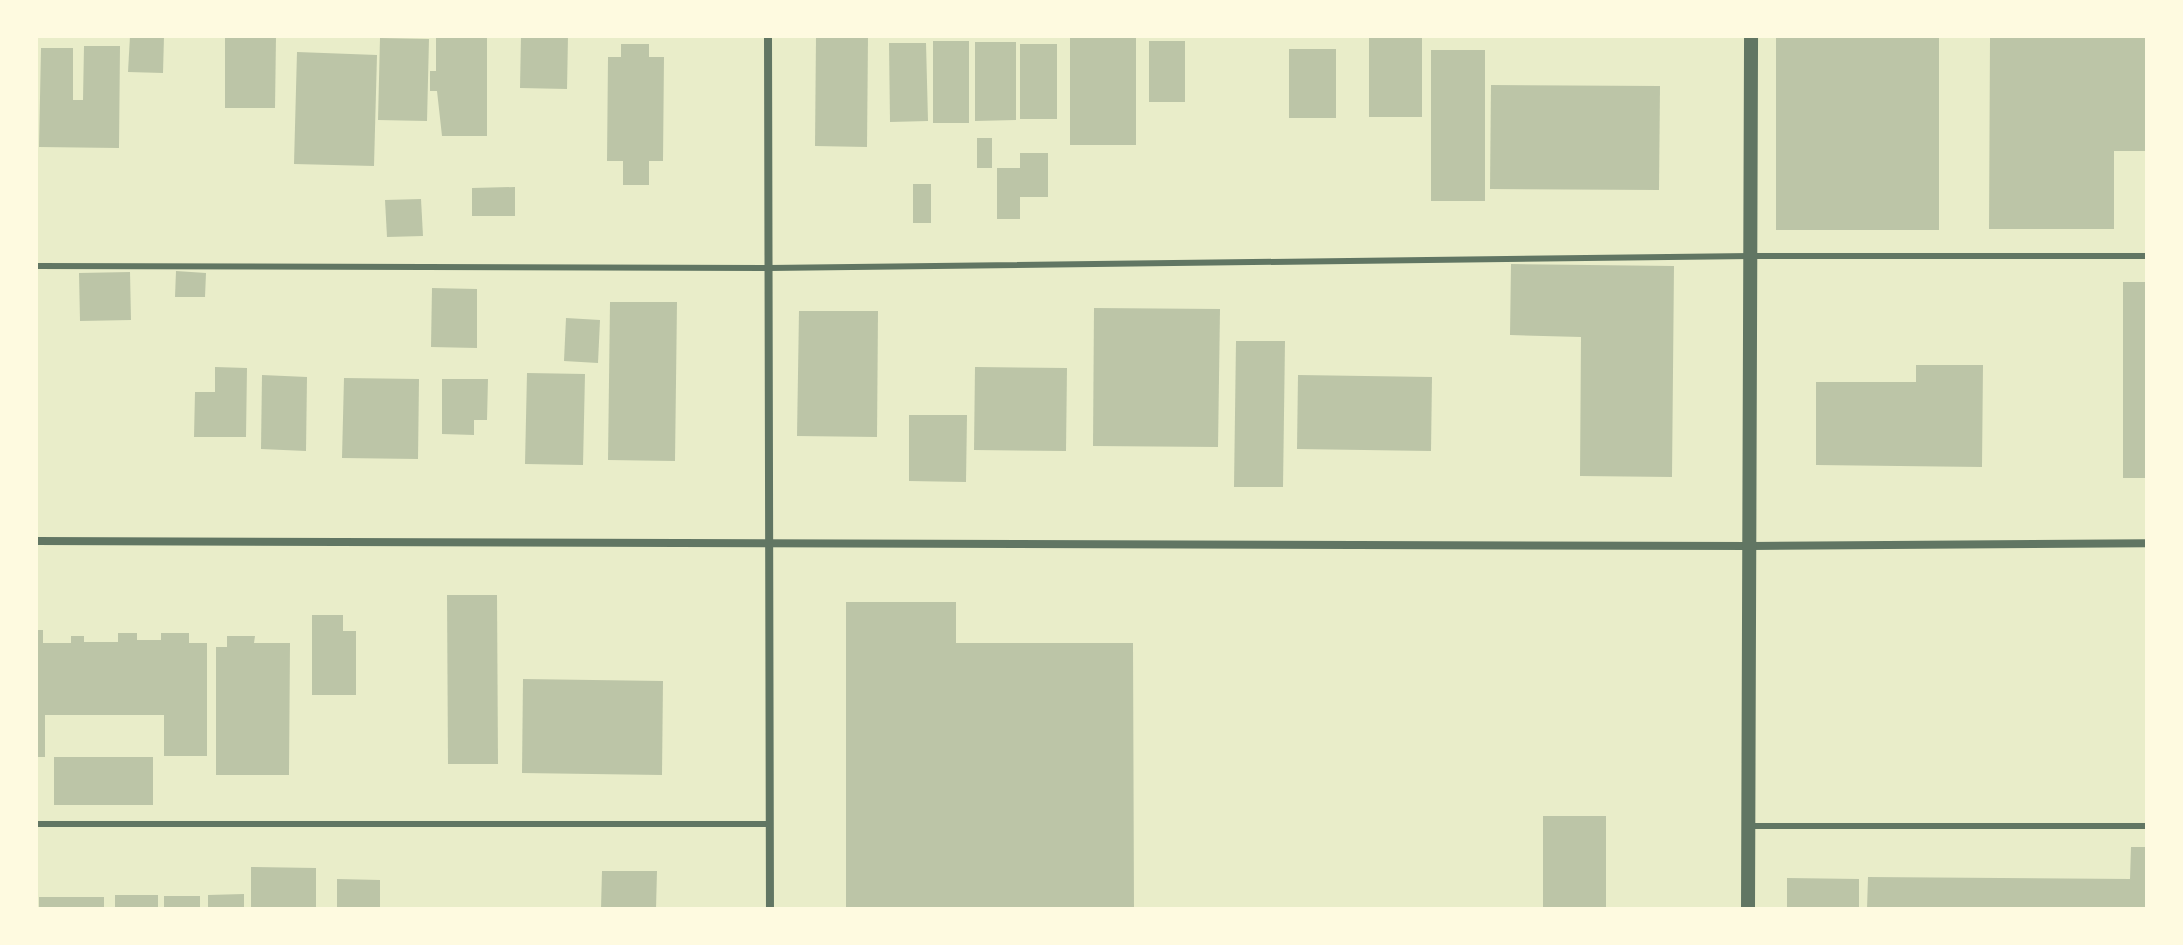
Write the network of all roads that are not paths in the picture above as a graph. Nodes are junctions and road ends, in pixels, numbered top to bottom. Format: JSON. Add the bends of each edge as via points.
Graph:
{"nodes":[{"id":1,"x":768,"y":36,"type":"edge"},
{"id":2,"x":1751,"y":36,"type":"edge"},
{"id":3,"x":1751,"y":256,"type":"junction"},
{"id":4,"x":2147,"y":256,"type":"edge"},
{"id":5,"x":36,"y":266,"type":"edge"},
{"id":6,"x":769,"y":268,"type":"junction"},
{"id":7,"x":36,"y":541,"type":"edge"},
{"id":8,"x":769,"y":542,"type":"junction"},
{"id":9,"x":2147,"y":543,"type":"edge"},
{"id":10,"x":1751,"y":546,"type":"junction"},
{"id":11,"x":36,"y":824,"type":"edge"},
{"id":12,"x":770,"y":824,"type":"junction"},
{"id":13,"x":1747,"y":826,"type":"junction"},
{"id":14,"x":2147,"y":826,"type":"edge"},
{"id":15,"x":770,"y":909,"type":"edge"},
{"id":16,"x":1748,"y":909,"type":"edge"}],
"edges":[{"from":1,"to":6,"type":"street"},
{"from":2,"to":3,"type":"street"},
{"from":3,"to":4,"type":"lane"},
{"from":3,"to":6,"type":"lane"},
{"from":3,"to":10,"type":"street"},
{"from":5,"to":6,"type":"lane"},
{"from":6,"to":8,"type":"street"},
{"from":7,"to":8,"type":"street"},
{"from":8,"to":10,"type":"street"},
{"from":8,"to":12,"type":"street"},
{"from":9,"to":10,"type":"street"},
{"from":10,"to":13,"type":"street"},
{"from":11,"to":12,"type":"lane"},
{"from":12,"to":15,"type":"street"},
{"from":13,"to":14,"type":"lane"},
{"from":13,"to":16,"type":"street"}]}
